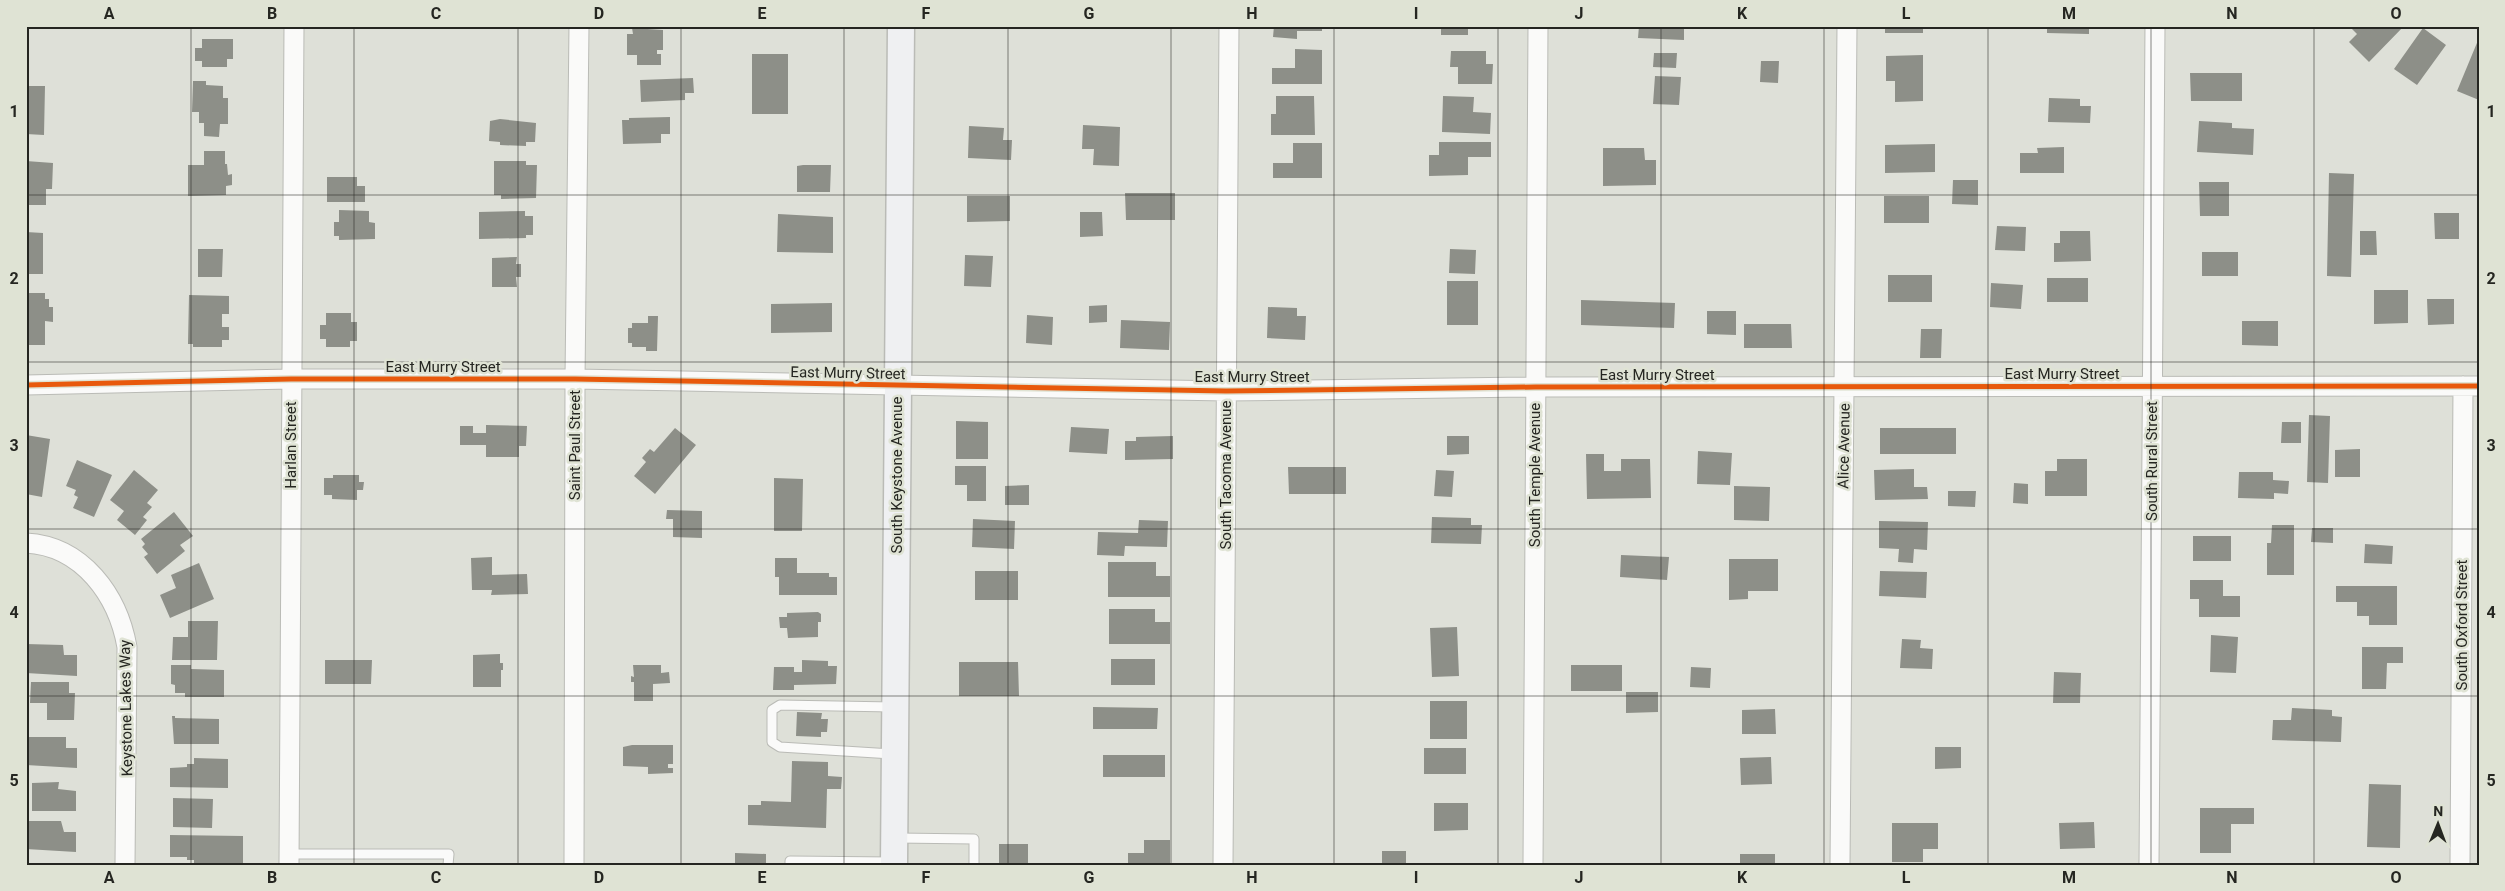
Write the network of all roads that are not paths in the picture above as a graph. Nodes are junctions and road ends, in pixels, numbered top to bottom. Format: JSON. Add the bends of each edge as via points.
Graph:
{"nodes":[{"id":1,"x":294,"y":26,"type":"edge"},
{"id":2,"x":579,"y":26,"type":"edge"},
{"id":3,"x":901,"y":26,"type":"edge"},
{"id":4,"x":1229,"y":26,"type":"edge"},
{"id":5,"x":1538,"y":26,"type":"edge"},
{"id":6,"x":1847,"y":26,"type":"edge"},
{"id":7,"x":2155,"y":26,"type":"edge"},
{"id":8,"x":291,"y":379,"type":"junction"},
{"id":9,"x":575,"y":379,"type":"junction"},
{"id":10,"x":26,"y":385,"type":"edge"},
{"id":11,"x":898,"y":386,"type":"junction"},
{"id":12,"x":2471,"y":386,"type":"edge"},
{"id":13,"x":1535,"y":387,"type":"junction"},
{"id":14,"x":1845,"y":387,"type":"junction"},
{"id":15,"x":2153,"y":387,"type":"junction"},
{"id":16,"x":1226,"y":391,"type":"junction"},
{"id":17,"x":26,"y":542,"type":"edge"},
{"id":18,"x":896,"y":707,"type":"junction"},
{"id":19,"x":895,"y":754,"type":"junction"},
{"id":20,"x":894,"y":855,"type":"edge"},
{"id":21,"x":289,"y":859,"type":"edge"},
{"id":22,"x":822,"y":863,"type":"edge"},
{"id":23,"x":840,"y":863,"type":"edge"},
{"id":24,"x":125,"y":865,"type":"edge"},
{"id":25,"x":448,"y":865,"type":"edge"},
{"id":26,"x":574,"y":865,"type":"edge"},
{"id":27,"x":790,"y":865,"type":"edge"},
{"id":28,"x":974,"y":865,"type":"edge"},
{"id":29,"x":1223,"y":865,"type":"edge"},
{"id":30,"x":1533,"y":865,"type":"edge"},
{"id":31,"x":1840,"y":865,"type":"edge"},
{"id":32,"x":2149,"y":865,"type":"edge"},
{"id":33,"x":2460,"y":865,"type":"edge"}],
"edges":[{"from":1,"to":8,"type":"street","name":"Harlan Street"},
{"from":2,"to":9,"type":"street","name":"Saint Paul Street"},
{"from":3,"to":11,"type":"main road","name":"South Keystone Avenue"},
{"from":4,"to":16,"type":"street","name":"South Tacoma Avenue"},
{"from":5,"to":13,"type":"street","name":"South Temple Avenue"},
{"from":6,"to":14,"type":"street","name":"Alice Avenue"},
{"from":7,"to":15,"type":"street","name":"South Rural Street"},
{"from":8,"to":9,"type":"street","name":"East Murry Street"},
{"from":8,"to":10,"type":"street","name":"East Murry Street"},
{"from":8,"to":21,"type":"street","name":"Harlan Street"},
{"from":9,"to":11,"type":"street","name":"East Murry Street"},
{"from":9,"to":26,"type":"street","name":"Saint Paul Street"},
{"from":11,"to":16,"type":"street","name":"East Murry Street"},
{"from":11,"to":18,"type":"main road","name":"South Keystone Avenue"},
{"from":12,"to":15,"type":"street","name":"East Murry Street"},
{"from":12,"to":33,"type":"street","name":"South Oxford Street"},
{"from":13,"to":14,"type":"street","name":"East Murry Street"},
{"from":13,"to":16,"type":"street","name":"East Murry Street"},
{"from":13,"to":30,"type":"street","name":"South Temple Avenue"},
{"from":14,"to":15,"type":"street","name":"East Murry Street"},
{"from":14,"to":31,"type":"street","name":"Alice Avenue"},
{"from":15,"to":32,"type":"street","name":"South Rural Street"},
{"from":16,"to":29,"type":"street","name":"South Tacoma Avenue"},
{"from":17,"to":24,"type":"street","name":"Keystone Lakes Way","via":[[56,551],[80,564],[106,589],[122,622],[127,656]]},
{"from":18,"to":19,"type":"main road","name":"South Keystone Avenue"},
{"from":18,"to":19,"type":"lane","via":[[780,705],[772,710],[771,716],[772,742],[780,747]]},
{"from":19,"to":20,"type":"main road","name":"South Keystone Avenue"},
{"from":20,"to":23,"type":"lane"},
{"from":20,"to":28,"type":"lane","via":[[974,839]]},
{"from":21,"to":25,"type":"lane","via":[[449,854]]},
{"from":22,"to":23,"type":"lane"},
{"from":22,"to":27,"type":"lane","via":[[790,861]]}]}
